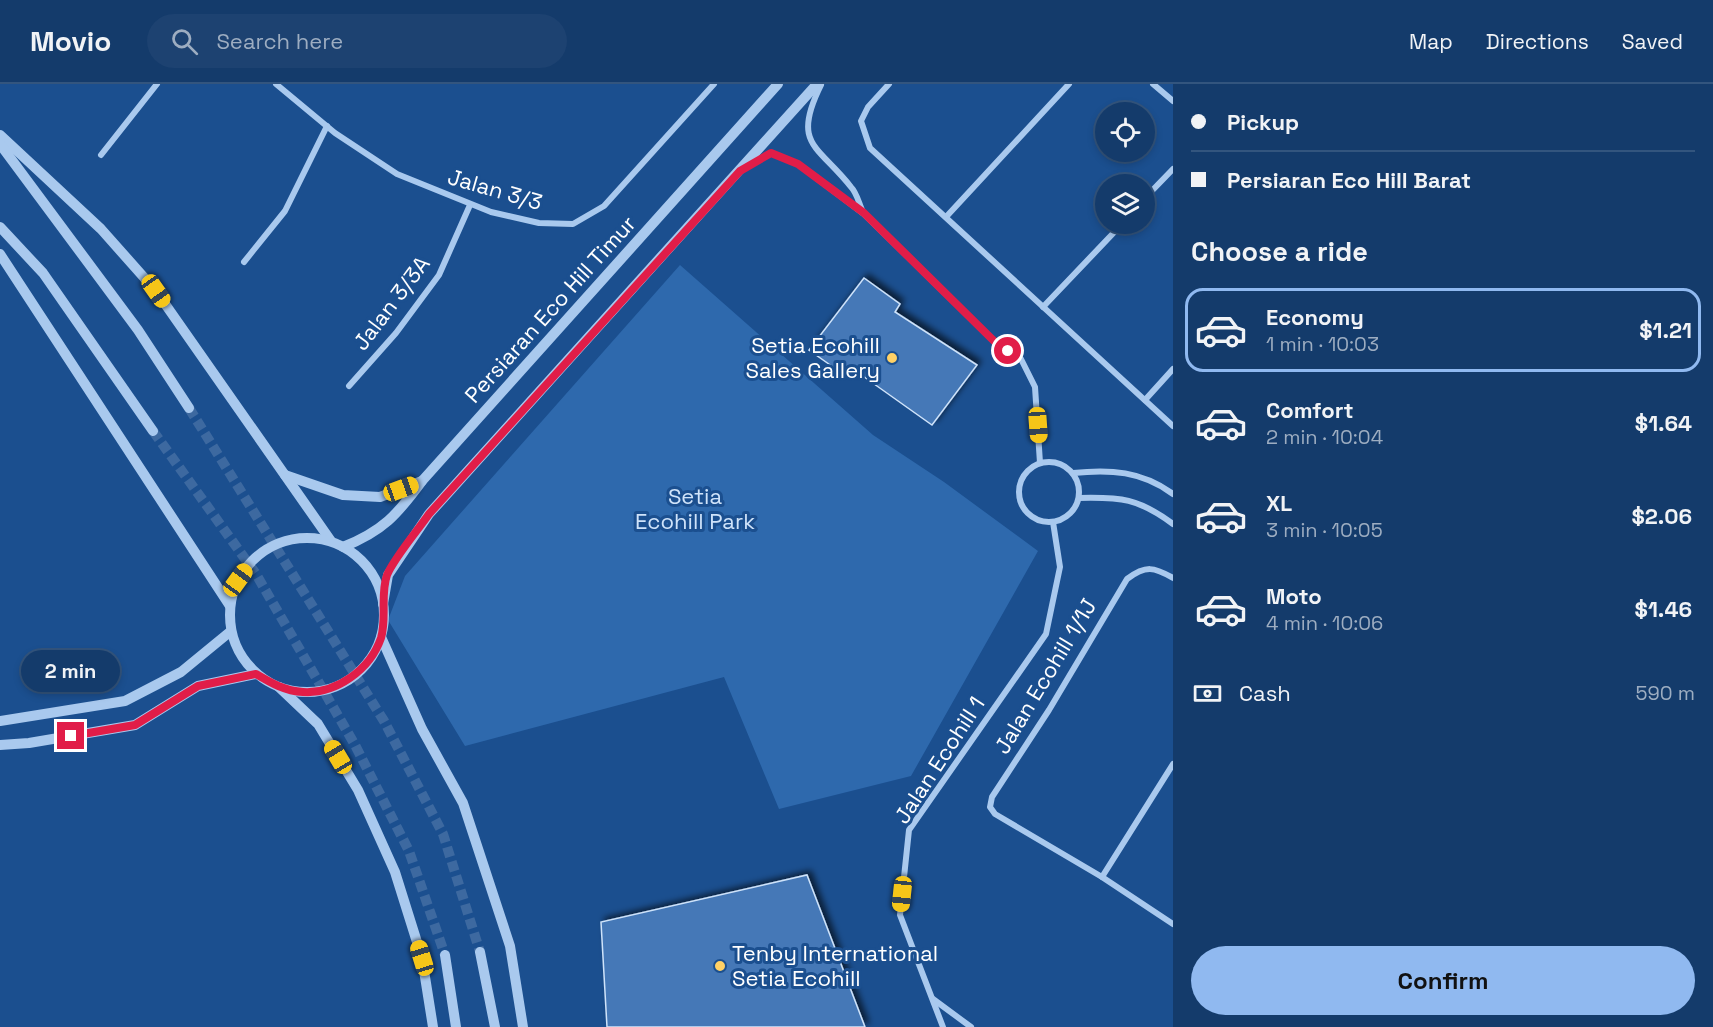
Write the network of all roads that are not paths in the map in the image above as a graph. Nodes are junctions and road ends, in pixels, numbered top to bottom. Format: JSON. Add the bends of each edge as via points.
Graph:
{"nodes":[{"id":1,"x":157,"y":84,"type":"edge"},
{"id":2,"x":276,"y":84,"type":"edge"},
{"id":3,"x":714,"y":84,"type":"edge"},
{"id":4,"x":778,"y":84,"type":"edge"},
{"id":5,"x":819,"y":84,"type":"edge"},
{"id":6,"x":889,"y":84,"type":"edge"},
{"id":7,"x":1069,"y":84,"type":"edge"},
{"id":8,"x":1153,"y":84,"type":"edge"},
{"id":9,"x":1173,"y":101,"type":"edge"},
{"id":10,"x":327,"y":126,"type":"junction"},
{"id":11,"x":0,"y":135,"type":"edge"},
{"id":12,"x":0,"y":144,"type":"edge"},
{"id":13,"x":100,"y":154,"type":"dead end"},
{"id":14,"x":1173,"y":169,"type":"edge"},
{"id":15,"x":740,"y":171,"type":"junction"},
{"id":16,"x":1155,"y":188,"type":"edge"},
{"id":17,"x":470,"y":205,"type":"junction"},
{"id":18,"x":864,"y":213,"type":"junction"},
{"id":19,"x":946,"y":217,"type":"junction"},
{"id":20,"x":0,"y":227,"type":"edge"},
{"id":21,"x":1112,"y":234,"type":"edge"},
{"id":22,"x":0,"y":254,"type":"edge"},
{"id":23,"x":244,"y":262,"type":"dead end"},
{"id":24,"x":1043,"y":307,"type":"junction"},
{"id":25,"x":1173,"y":369,"type":"edge"},
{"id":26,"x":348,"y":386,"type":"dead end"},
{"id":27,"x":1145,"y":400,"type":"junction"},
{"id":28,"x":189,"y":408,"type":"tunnel mouth"},
{"id":29,"x":1173,"y":426,"type":"edge"},
{"id":30,"x":153,"y":431,"type":"tunnel mouth"},
{"id":31,"x":1040,"y":463,"type":"junction"},
{"id":32,"x":1073,"y":473,"type":"junction"},
{"id":33,"x":285,"y":474,"type":"junction"},
{"id":34,"x":422,"y":481,"type":"junction"},
{"id":35,"x":1173,"y":494,"type":"edge"},
{"id":36,"x":1079,"y":498,"type":"junction"},
{"id":37,"x":1053,"y":522,"type":"junction"},
{"id":38,"x":1173,"y":524,"type":"edge"},
{"id":39,"x":331,"y":541,"type":"junction"},
{"id":40,"x":343,"y":547,"type":"junction"},
{"id":41,"x":1173,"y":578,"type":"edge"},
{"id":42,"x":383,"y":604,"type":"junction"},
{"id":43,"x":230,"y":606,"type":"junction"},
{"id":44,"x":231,"y":631,"type":"junction"},
{"id":45,"x":381,"y":637,"type":"junction"},
{"id":46,"x":256,"y":674,"type":"junction"},
{"id":47,"x":278,"y":687,"type":"junction"},
{"id":48,"x":0,"y":721,"type":"edge"},
{"id":49,"x":0,"y":745,"type":"edge"},
{"id":50,"x":1173,"y":764,"type":"edge"},
{"id":51,"x":1102,"y":877,"type":"junction"},
{"id":52,"x":1173,"y":924,"type":"edge"},
{"id":53,"x":480,"y":952,"type":"tunnel mouth"},
{"id":54,"x":445,"y":954,"type":"tunnel mouth"},
{"id":55,"x":933,"y":999,"type":"junction"},
{"id":56,"x":433,"y":1027,"type":"edge"},
{"id":57,"x":456,"y":1027,"type":"edge"},
{"id":58,"x":495,"y":1027,"type":"edge"},
{"id":59,"x":523,"y":1027,"type":"edge"},
{"id":60,"x":943,"y":1027,"type":"edge"},
{"id":61,"x":971,"y":1027,"type":"edge"}],
"edges":[{"from":1,"to":13,"type":"street"},
{"from":2,"to":10,"type":"street","name":"Jalan 3/3"},
{"from":3,"to":17,"type":"street","name":"Jalan 3/3","via":[[604,206],[573,224],[539,223]]},
{"from":4,"to":34,"type":"street","name":"Persiaran Eco Hill Timur"},
{"from":5,"to":15,"type":"street"},
{"from":5,"to":18,"type":"street","via":[[809,109],[810,139],[819,155],[852,188]]},
{"from":6,"to":19,"type":"street","via":[[868,107],[861,121],[864,134],[870,148]]},
{"from":7,"to":19,"type":"street"},
{"from":8,"to":9,"type":"street"},
{"from":10,"to":17,"type":"street","name":"Jalan 3/3","via":[[397,174]]},
{"from":10,"to":23,"type":"street","via":[[285,211]]},
{"from":11,"to":33,"type":"street","via":[[101,229],[156,291]]},
{"from":12,"to":28,"type":"street","via":[[138,330]]},
{"from":14,"to":16,"type":"street"},
{"from":15,"to":18,"type":"street","via":[[771,153],[785,157]]},
{"from":15,"to":42,"type":"street","via":[[429,514],[387,575]]},
{"from":17,"to":26,"type":"street","name":"Jalan 3/3A","via":[[440,275],[396,333]]},
{"from":18,"to":31,"type":"street","via":[[995,342],[1021,359],[1035,387]]},
{"from":19,"to":24,"type":"street"},
{"from":20,"to":30,"type":"street","via":[[43,273]]},
{"from":21,"to":24,"type":"street"},
{"from":22,"to":43,"type":"street"},
{"from":24,"to":27,"type":"street"},
{"from":25,"to":27,"type":"street"},
{"from":27,"to":29,"type":"street"},
{"from":31,"to":32,"type":"street","via":[[1058,463]]},
{"from":31,"to":37,"type":"street","via":[[1021,481],[1020,499],[1036,519]]},
{"from":32,"to":35,"type":"street","via":[[1107,470],[1143,477]]},
{"from":32,"to":36,"type":"street"},
{"from":33,"to":34,"type":"street","via":[[343,495],[380,497]]},
{"from":33,"to":39,"type":"street"},
{"from":34,"to":40,"type":"street","name":"Persiaran Eco Hill Timur","via":[[397,515],[366,538]]},
{"from":36,"to":37,"type":"street","via":[[1070,514]]},
{"from":36,"to":38,"type":"street","via":[[1113,496],[1132,500]]},
{"from":37,"to":55,"type":"street","name":"Jalan Ecohill 1","via":[[1060,567],[1046,634],[909,830],[900,915]]},
{"from":39,"to":40,"type":"street"},
{"from":39,"to":43,"type":"street","via":[[290,539],[270,547],[254,559],[238,580]]},
{"from":40,"to":42,"type":"street","via":[[366,565]]},
{"from":41,"to":51,"type":"street","name":"Jalan Ecohill 1/1J","via":[[1157,568],[1139,570],[1127,579],[992,797],[990,807],[995,814]]},
{"from":42,"to":45,"type":"street"},
{"from":43,"to":44,"type":"street"},
{"from":44,"to":46,"type":"street","via":[[240,655]]},
{"from":44,"to":48,"type":"street","via":[[181,672],[125,701]]},
{"from":45,"to":47,"type":"street","via":[[363,667],[347,680],[303,692]]},
{"from":45,"to":59,"type":"street","via":[[422,729],[463,803],[510,946]]},
{"from":46,"to":47,"type":"street"},
{"from":46,"to":49,"type":"street","via":[[198,686],[135,725]]},
{"from":47,"to":56,"type":"street","via":[[318,724],[358,790],[395,873],[422,958]]},
{"from":50,"to":51,"type":"street"},
{"from":51,"to":52,"type":"street"},
{"from":53,"to":58,"type":"street"},
{"from":54,"to":57,"type":"street"},
{"from":55,"to":60,"type":"street","name":"Jalan Ecohill 1"},
{"from":55,"to":61,"type":"street"}]}
